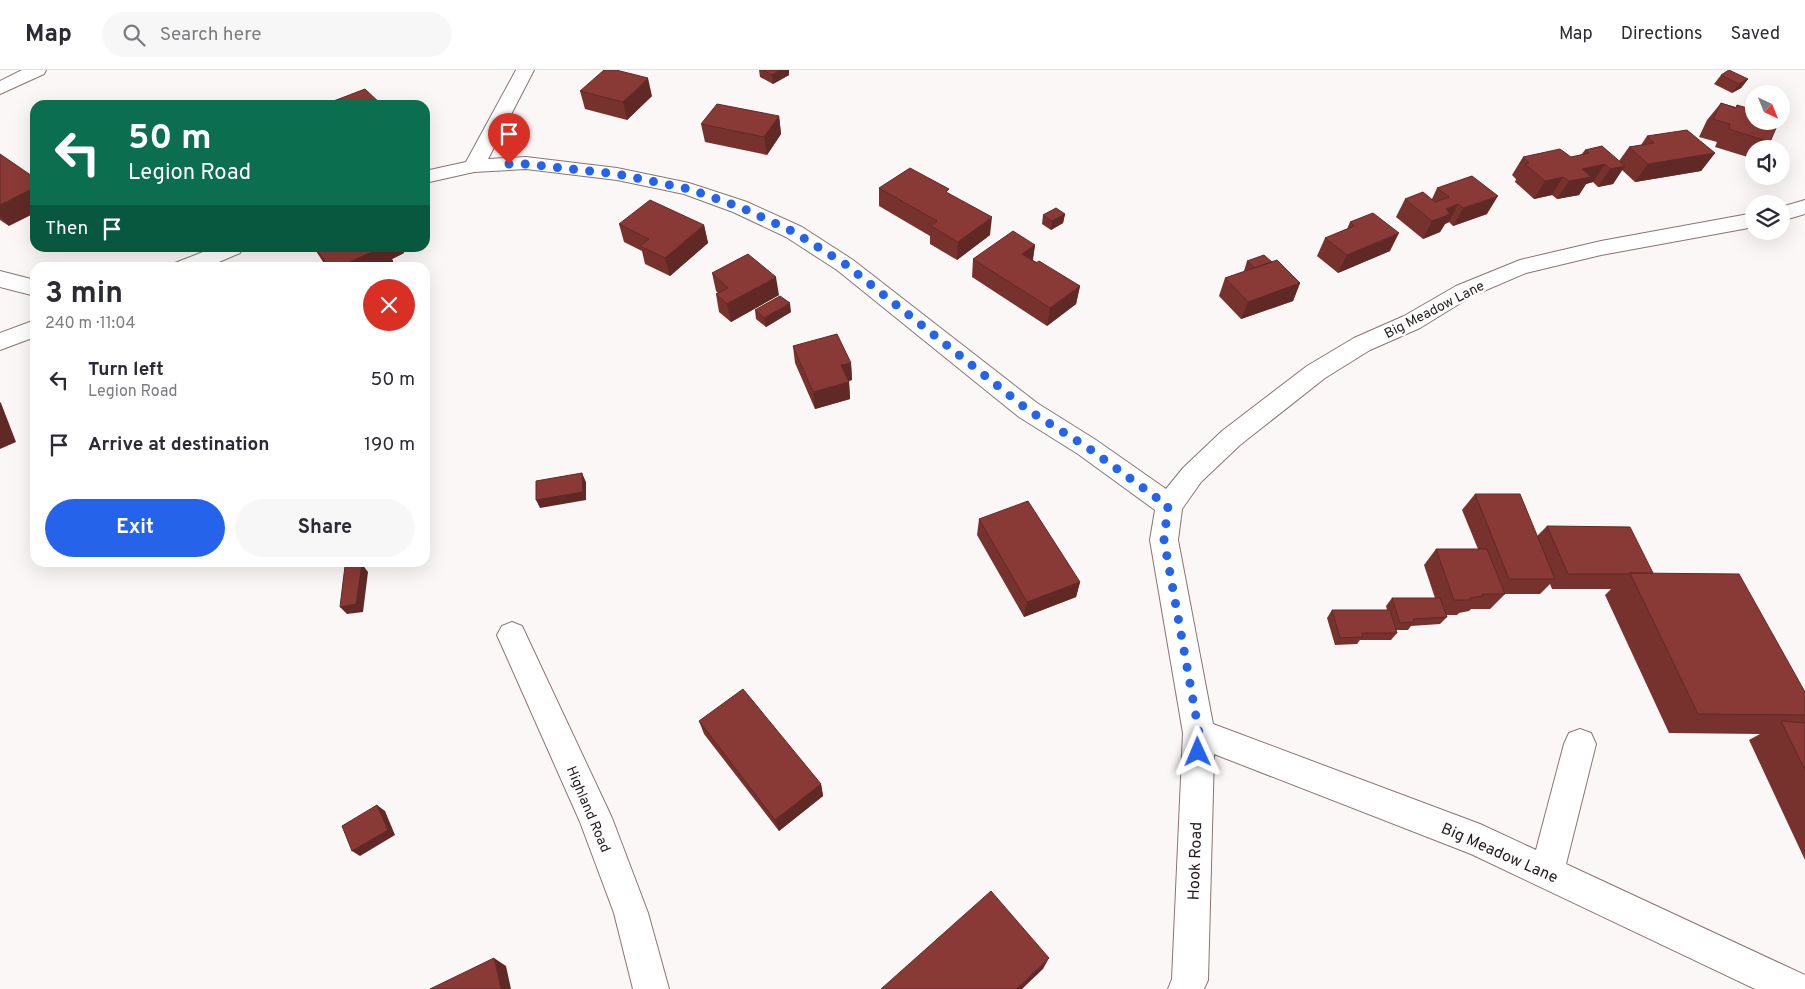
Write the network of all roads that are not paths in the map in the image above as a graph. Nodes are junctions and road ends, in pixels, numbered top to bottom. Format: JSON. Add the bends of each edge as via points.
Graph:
{"nodes":[{"id":1,"x":37,"y":70,"type":"edge"},
{"id":2,"x":525,"y":70,"type":"edge"},
{"id":3,"x":0,"y":88,"type":"edge"},
{"id":4,"x":474,"y":166,"type":"junction"},
{"id":5,"x":430,"y":176,"type":"edge"},
{"id":6,"x":1805,"y":207,"type":"edge"},
{"id":7,"x":1790,"y":211,"type":"edge"},
{"id":8,"x":1745,"y":222,"type":"edge"},
{"id":9,"x":222,"y":252,"type":"edge"},
{"id":10,"x":198,"y":262,"type":"edge"},
{"id":11,"x":0,"y":279,"type":"edge"},
{"id":12,"x":30,"y":287,"type":"edge"},
{"id":13,"x":30,"y":330,"type":"edge"},
{"id":14,"x":0,"y":342,"type":"edge"},
{"id":15,"x":1168,"y":506,"type":"junction"},
{"id":16,"x":512,"y":635,"type":"dead end"},
{"id":17,"x":1199,"y":733,"type":"junction"},
{"id":18,"x":1580,"y":744,"type":"dead end"},
{"id":19,"x":1547,"y":872,"type":"junction"},
{"id":20,"x":651,"y":989,"type":"edge"},
{"id":21,"x":1186,"y":989,"type":"edge"},
{"id":22,"x":1795,"y":989,"type":"edge"}],
"edges":[{"from":1,"to":3,"type":"street"},
{"from":2,"to":4,"type":"street"},
{"from":4,"to":5,"type":"street"},
{"from":4,"to":15,"type":"street","via":[[526,164],[626,176],[689,189],[740,207],[794,232],[845,264],[1028,410],[1087,447]]},
{"from":6,"to":7,"type":"street"},
{"from":8,"to":15,"type":"street","name":"Big Meadow Lane","via":[[1601,248],[1520,267],[1464,291],[1316,372],[1231,438],[1192,475]]},
{"from":9,"to":10,"type":"street"},
{"from":11,"to":12,"type":"street"},
{"from":13,"to":14,"type":"street"},
{"from":15,"to":17,"type":"street","name":"Hook Road","via":[[1164,540]]},
{"from":16,"to":20,"type":"street","name":"Highland Road","via":[[595,818],[631,913]]},
{"from":17,"to":19,"type":"street","name":"Big Meadow Lane","via":[[1480,840]]},
{"from":17,"to":21,"type":"street","name":"Hook Road","via":[[1190,980]]},
{"from":18,"to":19,"type":"street"},
{"from":19,"to":22,"type":"street","name":"Big Meadow Lane"}]}
